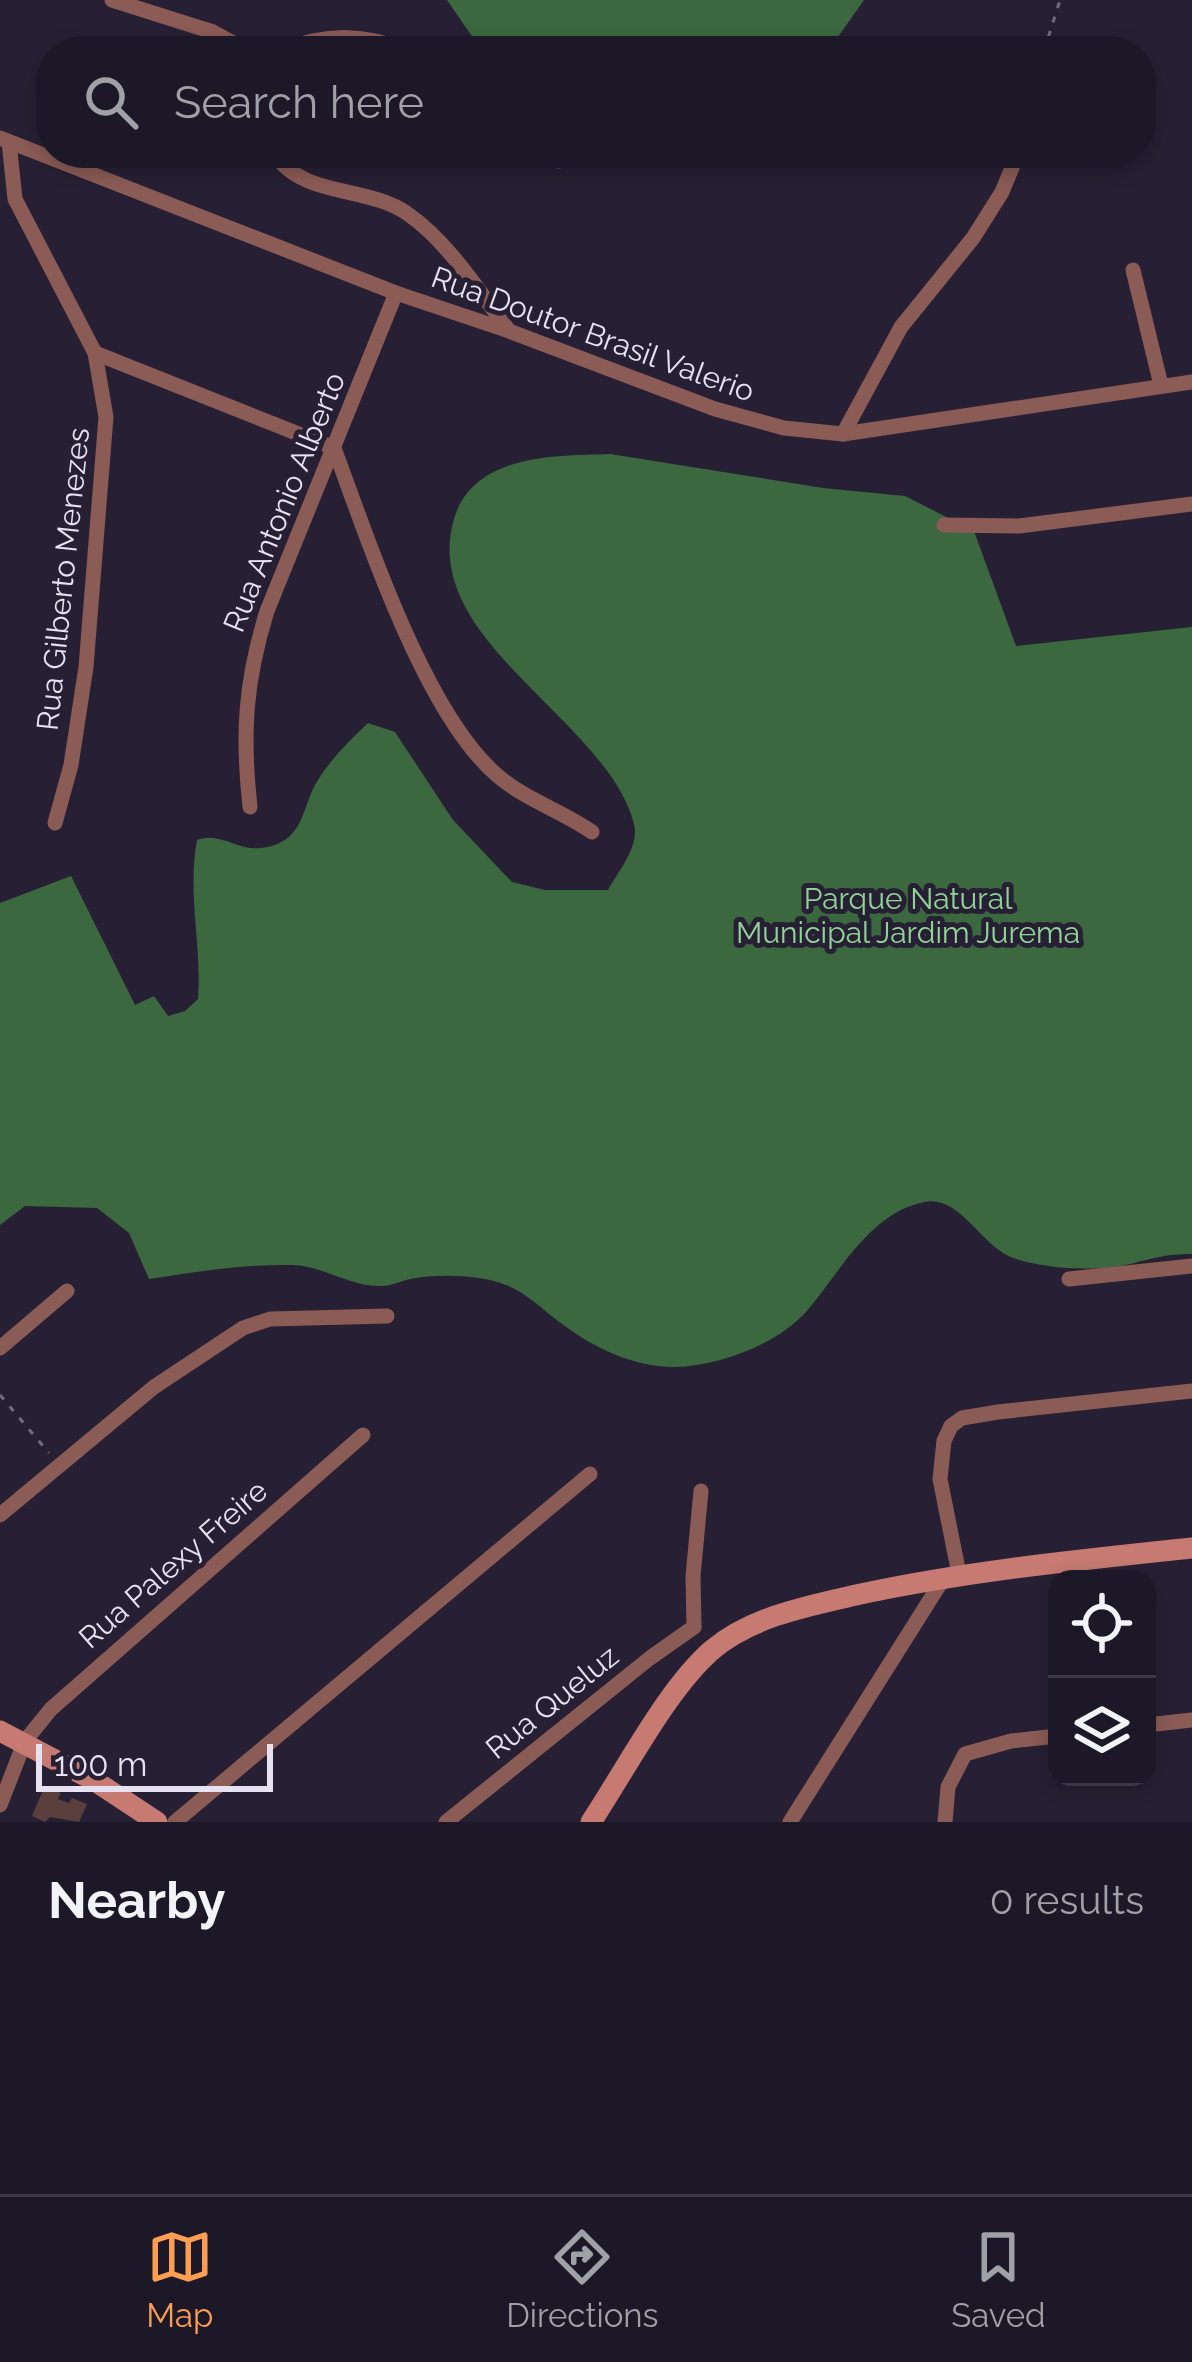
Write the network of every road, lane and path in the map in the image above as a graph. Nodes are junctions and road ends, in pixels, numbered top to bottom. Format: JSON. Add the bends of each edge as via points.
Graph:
{"nodes":[{"id":1,"x":112,"y":0,"type":"edge"},
{"id":2,"x":1060,"y":0,"type":"edge"},
{"id":3,"x":221,"y":36,"type":"edge"},
{"id":4,"x":1049,"y":36,"type":"edge"},
{"id":5,"x":4,"y":140,"type":"edge"},
{"id":6,"x":36,"y":152,"type":"edge"},
{"id":7,"x":76,"y":168,"type":"edge"},
{"id":8,"x":289,"y":168,"type":"edge"},
{"id":9,"x":1012,"y":168,"type":"edge"},
{"id":10,"x":7,"y":202,"type":"edge"},
{"id":11,"x":1132,"y":270,"type":"dead end"},
{"id":12,"x":396,"y":293,"type":"junction"},
{"id":13,"x":508,"y":331,"type":"junction"},
{"id":14,"x":95,"y":353,"type":"junction"},
{"id":15,"x":1192,"y":382,"type":"edge"},
{"id":16,"x":1161,"y":385,"type":"junction"},
{"id":17,"x":843,"y":434,"type":"junction"},
{"id":18,"x":334,"y":448,"type":"junction"},
{"id":19,"x":1192,"y":503,"type":"edge"},
{"id":20,"x":944,"y":525,"type":"dead end"},
{"id":21,"x":250,"y":807,"type":"dead end"},
{"id":22,"x":55,"y":823,"type":"dead end"},
{"id":23,"x":592,"y":832,"type":"dead end"},
{"id":24,"x":1192,"y":1266,"type":"edge"},
{"id":25,"x":1069,"y":1279,"type":"dead end"},
{"id":26,"x":67,"y":1291,"type":"dead end"},
{"id":27,"x":387,"y":1316,"type":"dead end"},
{"id":28,"x":0,"y":1348,"type":"edge"},
{"id":29,"x":1192,"y":1391,"type":"edge"},
{"id":30,"x":0,"y":1395,"type":"edge"},
{"id":31,"x":363,"y":1435,"type":"dead end"},
{"id":32,"x":58,"y":1465,"type":"junction"},
{"id":33,"x":590,"y":1474,"type":"dead end"},
{"id":34,"x":701,"y":1491,"type":"dead end"},
{"id":35,"x":0,"y":1515,"type":"edge"},
{"id":36,"x":1192,"y":1548,"type":"edge"},
{"id":37,"x":952,"y":1575,"type":"junction"},
{"id":38,"x":694,"y":1627,"type":"junction"},
{"id":39,"x":716,"y":1647,"type":"junction"},
{"id":40,"x":1192,"y":1720,"type":"edge"},
{"id":41,"x":1156,"y":1724,"type":"edge"},
{"id":42,"x":0,"y":1731,"type":"edge"},
{"id":43,"x":1048,"y":1737,"type":"edge"},
{"id":44,"x":25,"y":1741,"type":"junction"},
{"id":45,"x":0,"y":1804,"type":"edge"},
{"id":46,"x":157,"y":1822,"type":"edge"},
{"id":47,"x":175,"y":1822,"type":"edge"},
{"id":48,"x":446,"y":1822,"type":"edge"},
{"id":49,"x":591,"y":1822,"type":"edge"},
{"id":50,"x":790,"y":1822,"type":"edge"},
{"id":51,"x":944,"y":1822,"type":"edge"}],
"edges":[{"from":1,"to":3,"type":"street"},
{"from":2,"to":4,"type":"path"},
{"from":5,"to":6,"type":"street","name":"Rua Doutor Brasil Valerio"},
{"from":5,"to":10,"type":"street","name":"Rua Gilberto Menezes"},
{"from":7,"to":12,"type":"street","name":"Rua Doutor Brasil Valerio"},
{"from":8,"to":13,"type":"street","via":[[410,215]]},
{"from":9,"to":17,"type":"street","via":[[973,238],[901,327]]},
{"from":10,"to":14,"type":"street","name":"Rua Gilberto Menezes"},
{"from":11,"to":16,"type":"street"},
{"from":12,"to":13,"type":"street","name":"Rua Doutor Brasil Valerio"},
{"from":12,"to":18,"type":"street","name":"Rua Antonio Alberto"},
{"from":13,"to":17,"type":"street","name":"Rua Doutor Brasil Valerio","via":[[715,410]]},
{"from":14,"to":18,"type":"street"},
{"from":14,"to":22,"type":"street","name":"Rua Gilberto Menezes","via":[[106,417],[88,644]]},
{"from":15,"to":16,"type":"street","name":"Rua Doutor Brasil Valerio"},
{"from":16,"to":17,"type":"street","name":"Rua Doutor Brasil Valerio"},
{"from":18,"to":21,"type":"street","name":"Rua Antonio Alberto","via":[[251,662],[244,746]]},
{"from":18,"to":23,"type":"street","via":[[391,596],[451,720],[494,773]]},
{"from":19,"to":20,"type":"street","via":[[1019,526]]},
{"from":24,"to":25,"type":"street"},
{"from":26,"to":28,"type":"street"},
{"from":27,"to":32,"type":"street","via":[[271,1319],[243,1328]]},
{"from":29,"to":37,"type":"street","via":[[962,1418],[944,1441],[940,1479]]},
{"from":30,"to":32,"type":"path"},
{"from":31,"to":44,"type":"street","name":"Rua Palexy Freire","via":[[100,1662]]},
{"from":32,"to":35,"type":"street"},
{"from":33,"to":47,"type":"street"},
{"from":34,"to":38,"type":"street"},
{"from":36,"to":37,"type":"main road"},
{"from":37,"to":39,"type":"main road","via":[[770,1618]]},
{"from":37,"to":50,"type":"street"},
{"from":38,"to":39,"type":"street"},
{"from":38,"to":48,"type":"street","name":"Rua Queluz"},
{"from":39,"to":49,"type":"main road","via":[[683,1682]]},
{"from":40,"to":41,"type":"street"},
{"from":42,"to":44,"type":"main road"},
{"from":43,"to":51,"type":"street","via":[[965,1754],[948,1787]]},
{"from":44,"to":45,"type":"street","name":"Rua Palexy Freire"},
{"from":44,"to":46,"type":"main road"}]}
